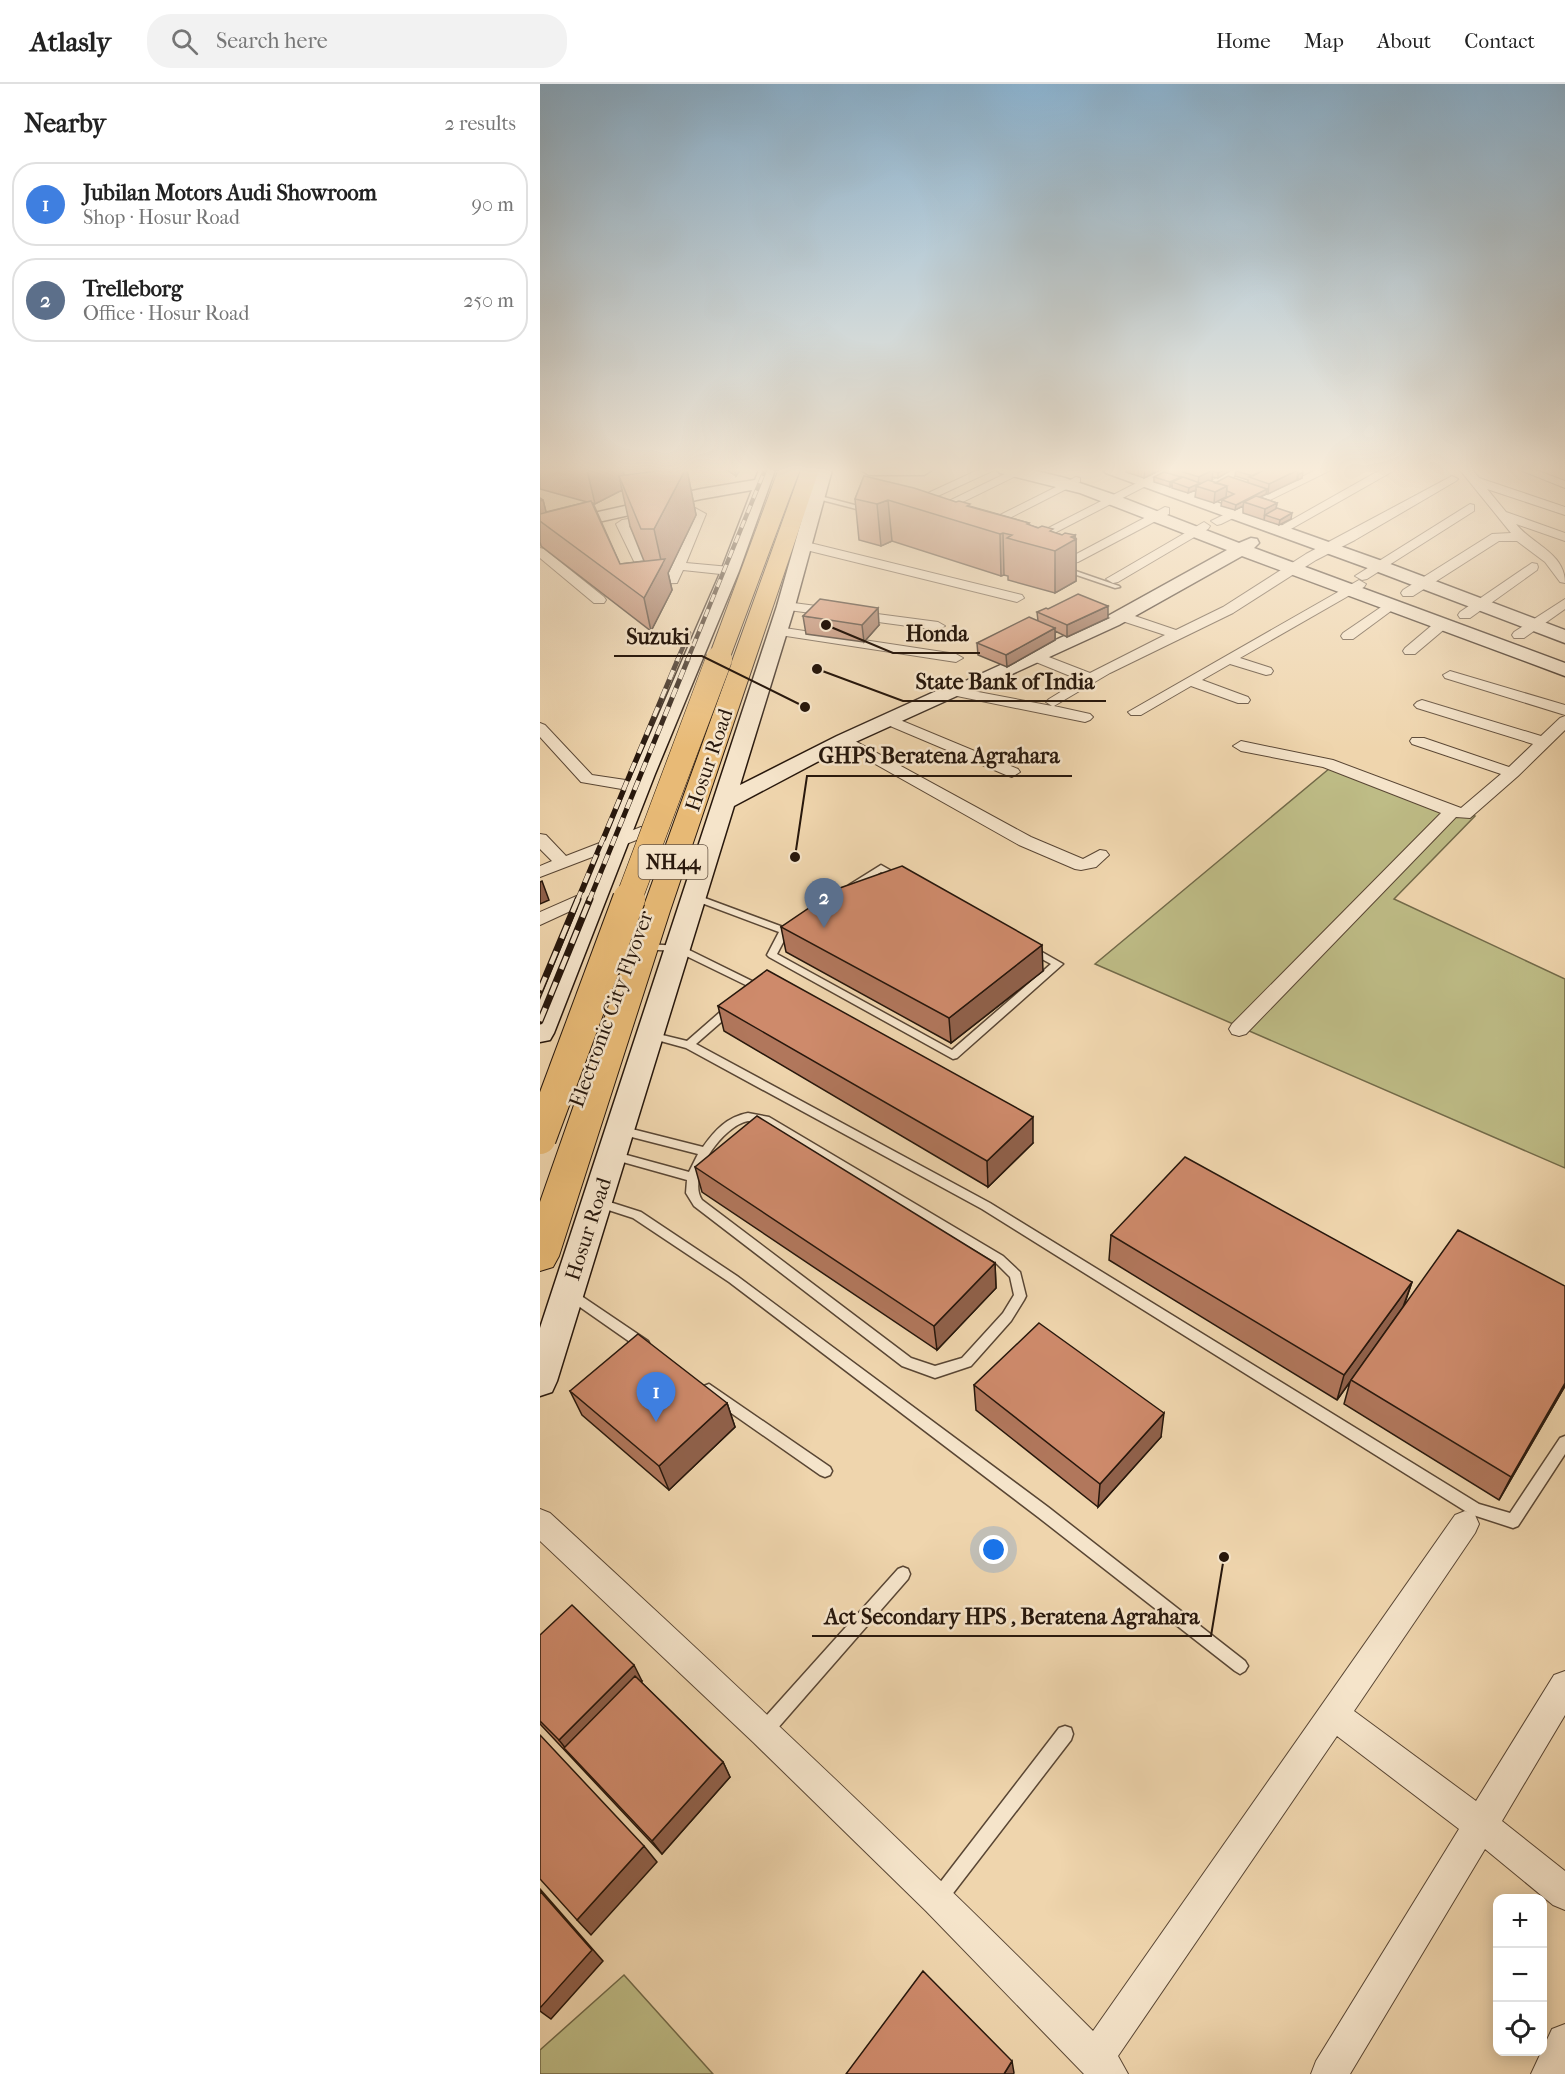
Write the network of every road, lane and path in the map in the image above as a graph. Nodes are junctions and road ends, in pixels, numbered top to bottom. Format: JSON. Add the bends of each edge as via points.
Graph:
{"nodes":[{"id":1,"x":553,"y":563,"type":"edge"},
{"id":2,"x":640,"y":563,"type":"edge"},
{"id":3,"x":679,"y":563,"type":"edge"},
{"id":4,"x":735,"y":563,"type":"edge"},
{"id":5,"x":754,"y":563,"type":"edge"},
{"id":6,"x":760,"y":563,"type":"edge"},
{"id":7,"x":764,"y":563,"type":"edge"},
{"id":8,"x":766,"y":563,"type":"edge"},
{"id":9,"x":797,"y":563,"type":"edge"},
{"id":10,"x":874,"y":563,"type":"edge"},
{"id":11,"x":1148,"y":563,"type":"edge"},
{"id":12,"x":1220,"y":563,"type":"edge"},
{"id":13,"x":1302,"y":563,"type":"joint"},
{"id":14,"x":1370,"y":563,"type":"edge"},
{"id":15,"x":1384,"y":563,"type":"edge"},
{"id":16,"x":1457,"y":563,"type":"edge"},
{"id":17,"x":1553,"y":563,"type":"edge"},
{"id":18,"x":678,"y":566,"type":"junction"},
{"id":19,"x":1379,"y":566,"type":"junction"},
{"id":20,"x":1532,"y":567,"type":"dead end"},
{"id":21,"x":1061,"y":568,"type":"edge"},
{"id":22,"x":730,"y":571,"type":"junction"},
{"id":23,"x":1565,"y":579,"type":"edge"},
{"id":24,"x":1115,"y":583,"type":"joint"},
{"id":25,"x":1356,"y":583,"type":"junction"},
{"id":26,"x":1425,"y":584,"type":"junction"},
{"id":27,"x":1407,"y":593,"type":"junction"},
{"id":28,"x":1017,"y":598,"type":"dead end"},
{"id":29,"x":599,"y":600,"type":"dead end"},
{"id":30,"x":1565,"y":603,"type":"edge"},
{"id":31,"x":1390,"y":605,"type":"junction"},
{"id":32,"x":786,"y":606,"type":"junction"},
{"id":33,"x":1472,"y":610,"type":"junction"},
{"id":34,"x":1121,"y":616,"type":"junction"},
{"id":35,"x":1442,"y":624,"type":"junction"},
{"id":36,"x":938,"y":626,"type":"dead end"},
{"id":37,"x":1526,"y":630,"type":"junction"},
{"id":38,"x":778,"y":631,"type":"junction"},
{"id":39,"x":1177,"y":635,"type":"junction"},
{"id":40,"x":1348,"y":636,"type":"dead end"},
{"id":41,"x":1565,"y":637,"type":"edge"},
{"id":42,"x":1410,"y":651,"type":"dead end"},
{"id":43,"x":1565,"y":652,"type":"edge"},
{"id":44,"x":1036,"y":657,"type":"junction"},
{"id":45,"x":956,"y":658,"type":"dead end"},
{"id":46,"x":1228,"y":659,"type":"junction"},
{"id":47,"x":1565,"y":662,"type":"edge"},
{"id":48,"x":1565,"y":670,"type":"edge"},
{"id":49,"x":1266,"y":671,"type":"dead end"},
{"id":50,"x":1450,"y":675,"type":"dead end"},
{"id":51,"x":1091,"y":679,"type":"junction"},
{"id":52,"x":1190,"y":681,"type":"junction"},
{"id":53,"x":960,"y":689,"type":"junction"},
{"id":54,"x":1243,"y":700,"type":"dead end"},
{"id":55,"x":1054,"y":702,"type":"dead end"},
{"id":56,"x":1422,"y":705,"type":"dead end"},
{"id":57,"x":1565,"y":710,"type":"edge"},
{"id":58,"x":1136,"y":712,"type":"dead end"},
{"id":59,"x":1085,"y":717,"type":"dead end"},
{"id":60,"x":888,"y":720,"type":"junction"},
{"id":61,"x":1565,"y":722,"type":"edge"},
{"id":62,"x":540,"y":728,"type":"edge"},
{"id":63,"x":844,"y":740,"type":"junction"},
{"id":64,"x":1418,"y":741,"type":"dead end"},
{"id":65,"x":1544,"y":742,"type":"junction"},
{"id":66,"x":1241,"y":746,"type":"dead end"},
{"id":67,"x":1012,"y":772,"type":"dead end"},
{"id":68,"x":1512,"y":773,"type":"junction"},
{"id":69,"x":639,"y":787,"type":"junction"},
{"id":70,"x":724,"y":802,"type":"junction"},
{"id":71,"x":1452,"y":811,"type":"junction"},
{"id":72,"x":630,"y":836,"type":"junction"},
{"id":73,"x":540,"y":839,"type":"edge"},
{"id":74,"x":1100,"y":855,"type":"dead end"},
{"id":75,"x":563,"y":863,"type":"junction"},
{"id":76,"x":540,"y":872,"type":"edge"},
{"id":77,"x":912,"y":885,"type":"edge"},
{"id":78,"x":597,"y":892,"type":"junction"},
{"id":79,"x":842,"y":893,"type":"edge"},
{"id":80,"x":694,"y":897,"type":"junction"},
{"id":81,"x":803,"y":918,"type":"edge"},
{"id":82,"x":540,"y":919,"type":"edge"},
{"id":83,"x":784,"y":931,"type":"junction"},
{"id":84,"x":644,"y":947,"type":"junction"},
{"id":85,"x":1027,"y":947,"type":"edge"},
{"id":86,"x":678,"y":948,"type":"junction"},
{"id":87,"x":767,"y":992,"type":"edge"},
{"id":88,"x":748,"y":994,"type":"junction"},
{"id":89,"x":542,"y":1025,"type":"edge"},
{"id":90,"x":1239,"y":1029,"type":"dead end"},
{"id":91,"x":650,"y":1035,"type":"junction"},
{"id":92,"x":689,"y":1045,"type":"junction"},
{"id":93,"x":540,"y":1096,"type":"edge"},
{"id":94,"x":540,"y":1138,"type":"edge"},
{"id":95,"x":616,"y":1142,"type":"junction"},
{"id":96,"x":706,"y":1152,"type":"junction"},
{"id":97,"x":693,"y":1177,"type":"junction"},
{"id":98,"x":597,"y":1202,"type":"junction"},
{"id":99,"x":540,"y":1209,"type":"edge"},
{"id":100,"x":540,"y":1256,"type":"edge"},
{"id":101,"x":568,"y":1292,"type":"junction"},
{"id":102,"x":658,"y":1355,"type":"edge"},
{"id":103,"x":540,"y":1381,"type":"edge"},
{"id":104,"x":697,"y":1382,"type":"edge"},
{"id":105,"x":1565,"y":1442,"type":"edge"},
{"id":106,"x":825,"y":1471,"type":"dead end"},
{"id":107,"x":540,"y":1522,"type":"edge"},
{"id":108,"x":1465,"y":1524,"type":"dead end"},
{"id":109,"x":903,"y":1574,"type":"dead end"},
{"id":110,"x":1240,"y":1666,"type":"dead end"},
{"id":111,"x":1565,"y":1686,"type":"edge"},
{"id":112,"x":1333,"y":1714,"type":"junction"},
{"id":113,"x":764,"y":1731,"type":"junction"},
{"id":114,"x":1065,"y":1734,"type":"dead end"},
{"id":115,"x":1482,"y":1826,"type":"junction"},
{"id":116,"x":1565,"y":1893,"type":"edge"},
{"id":117,"x":938,"y":1899,"type":"junction"},
{"id":118,"x":1565,"y":2042,"type":"edge"},
{"id":119,"x":1102,"y":2066,"type":"edge"},
{"id":120,"x":1329,"y":2074,"type":"edge"},
{"id":121,"x":1549,"y":2074,"type":"edge"}],
"edges":[{"from":1,"to":29,"type":"street"},
{"from":2,"to":18,"type":"street","via":[[648,580],[670,581]]},
{"from":3,"to":18,"type":"street"},
{"from":4,"to":22,"type":"street"},
{"from":5,"to":72,"type":"highway","name":"Hosur Road","number":"NH44"},
{"from":6,"to":94,"type":"highway","name":"Electronic City Flyover","bridge":true},
{"from":7,"to":99,"type":"highway","name":"Electronic City Flyover"},
{"from":8,"to":84,"type":"highway","name":"Hosur Road","number":"NH44"},
{"from":9,"to":32,"type":"street","name":"Hosur Road"},
{"from":10,"to":28,"type":"street"},
{"from":11,"to":24,"type":"street"},
{"from":12,"to":34,"type":"street"},
{"from":13,"to":25,"type":"street"},
{"from":13,"to":39,"type":"street","via":[[1228,610]]},
{"from":14,"to":19,"type":"street"},
{"from":15,"to":19,"type":"street"},
{"from":16,"to":26,"type":"street"},
{"from":17,"to":23,"type":"street"},
{"from":18,"to":22,"type":"street"},
{"from":19,"to":25,"type":"street"},
{"from":19,"to":26,"type":"street"},
{"from":20,"to":33,"type":"street"},
{"from":21,"to":24,"type":"lane"},
{"from":22,"to":69,"type":"street"},
{"from":25,"to":27,"type":"street"},
{"from":25,"to":31,"type":"street"},
{"from":25,"to":46,"type":"street"},
{"from":25,"to":47,"type":"street"},
{"from":26,"to":27,"type":"street"},
{"from":26,"to":33,"type":"street"},
{"from":27,"to":33,"type":"street"},
{"from":30,"to":37,"type":"street"},
{"from":31,"to":35,"type":"street"},
{"from":31,"to":40,"type":"street"},
{"from":32,"to":36,"type":"street"},
{"from":32,"to":38,"type":"street","name":"Hosur Road"},
{"from":33,"to":37,"type":"street"},
{"from":34,"to":39,"type":"street"},
{"from":34,"to":44,"type":"street"},
{"from":35,"to":42,"type":"street"},
{"from":35,"to":48,"type":"street"},
{"from":37,"to":41,"type":"street"},
{"from":37,"to":43,"type":"street"},
{"from":38,"to":45,"type":"street"},
{"from":38,"to":70,"type":"street","name":"Hosur Road"},
{"from":39,"to":51,"type":"street"},
{"from":44,"to":51,"type":"street"},
{"from":44,"to":53,"type":"street"},
{"from":46,"to":49,"type":"street"},
{"from":46,"to":52,"type":"street"},
{"from":50,"to":57,"type":"street"},
{"from":51,"to":55,"type":"street"},
{"from":52,"to":54,"type":"street"},
{"from":52,"to":58,"type":"street"},
{"from":53,"to":59,"type":"street"},
{"from":53,"to":60,"type":"street"},
{"from":56,"to":65,"type":"street"},
{"from":60,"to":63,"type":"street"},
{"from":60,"to":67,"type":"street"},
{"from":61,"to":65,"type":"street"},
{"from":62,"to":69,"type":"street","via":[[587,780]]},
{"from":63,"to":70,"type":"street"},
{"from":63,"to":74,"type":"street","via":[[1025,841],[1081,865]]},
{"from":64,"to":68,"type":"street"},
{"from":65,"to":68,"type":"street"},
{"from":66,"to":71,"type":"street","via":[[1327,763]]},
{"from":68,"to":71,"type":"street","via":[[1464,814]]},
{"from":69,"to":72,"type":"street"},
{"from":70,"to":80,"type":"street","name":"Hosur Road"},
{"from":71,"to":90,"type":"street"},
{"from":72,"to":75,"type":"street"},
{"from":72,"to":78,"type":"street"},
{"from":72,"to":93,"type":"highway","name":"Hosur Road","number":"NH44"},
{"from":73,"to":75,"type":"street"},
{"from":75,"to":76,"type":"street"},
{"from":77,"to":79,"type":"lane","via":[[881,868]]},
{"from":78,"to":82,"type":"street"},
{"from":78,"to":89,"type":"street"},
{"from":80,"to":83,"type":"lane"},
{"from":80,"to":86,"type":"street","name":"Hosur Road"},
{"from":81,"to":83,"type":"lane"},
{"from":83,"to":85,"type":"lane","via":[[771,955],[952,1055],[1058,964]]},
{"from":84,"to":86,"type":"lane"},
{"from":84,"to":100,"type":"highway","name":"Hosur Road","number":"NH44"},
{"from":86,"to":88,"type":"lane"},
{"from":86,"to":91,"type":"street","name":"Hosur Road"},
{"from":87,"to":88,"type":"lane"},
{"from":88,"to":92,"type":"lane"},
{"from":91,"to":92,"type":"lane"},
{"from":91,"to":95,"type":"street","name":"Hosur Road"},
{"from":92,"to":105,"type":"lane","via":[[986,1206],[1475,1509],[1513,1521]]},
{"from":95,"to":96,"type":"lane"},
{"from":95,"to":97,"type":"lane"},
{"from":95,"to":98,"type":"street","name":"Hosur Road"},
{"from":96,"to":97,"type":"lane"},
{"from":96,"to":97,"type":"lane","via":[[733,1121],[748,1117],[765,1120],[999,1259],[1016,1275],[1020,1296],[1007,1317],[966,1362],[935,1372],[907,1362],[698,1203],[692,1191]]},
{"from":98,"to":101,"type":"street","name":"Hosur Road"},
{"from":98,"to":110,"type":"lane","via":[[637,1215],[733,1279]]},
{"from":101,"to":102,"type":"lane"},
{"from":101,"to":103,"type":"street","name":"Hosur Road"},
{"from":104,"to":106,"type":"lane"},
{"from":107,"to":113,"type":"street"},
{"from":108,"to":112,"type":"street"},
{"from":109,"to":113,"type":"lane"},
{"from":111,"to":115,"type":"street"},
{"from":112,"to":115,"type":"street"},
{"from":112,"to":119,"type":"street"},
{"from":113,"to":117,"type":"street"},
{"from":114,"to":117,"type":"lane"},
{"from":115,"to":116,"type":"street"},
{"from":115,"to":120,"type":"street"},
{"from":117,"to":119,"type":"street"},
{"from":118,"to":121,"type":"street"}]}
